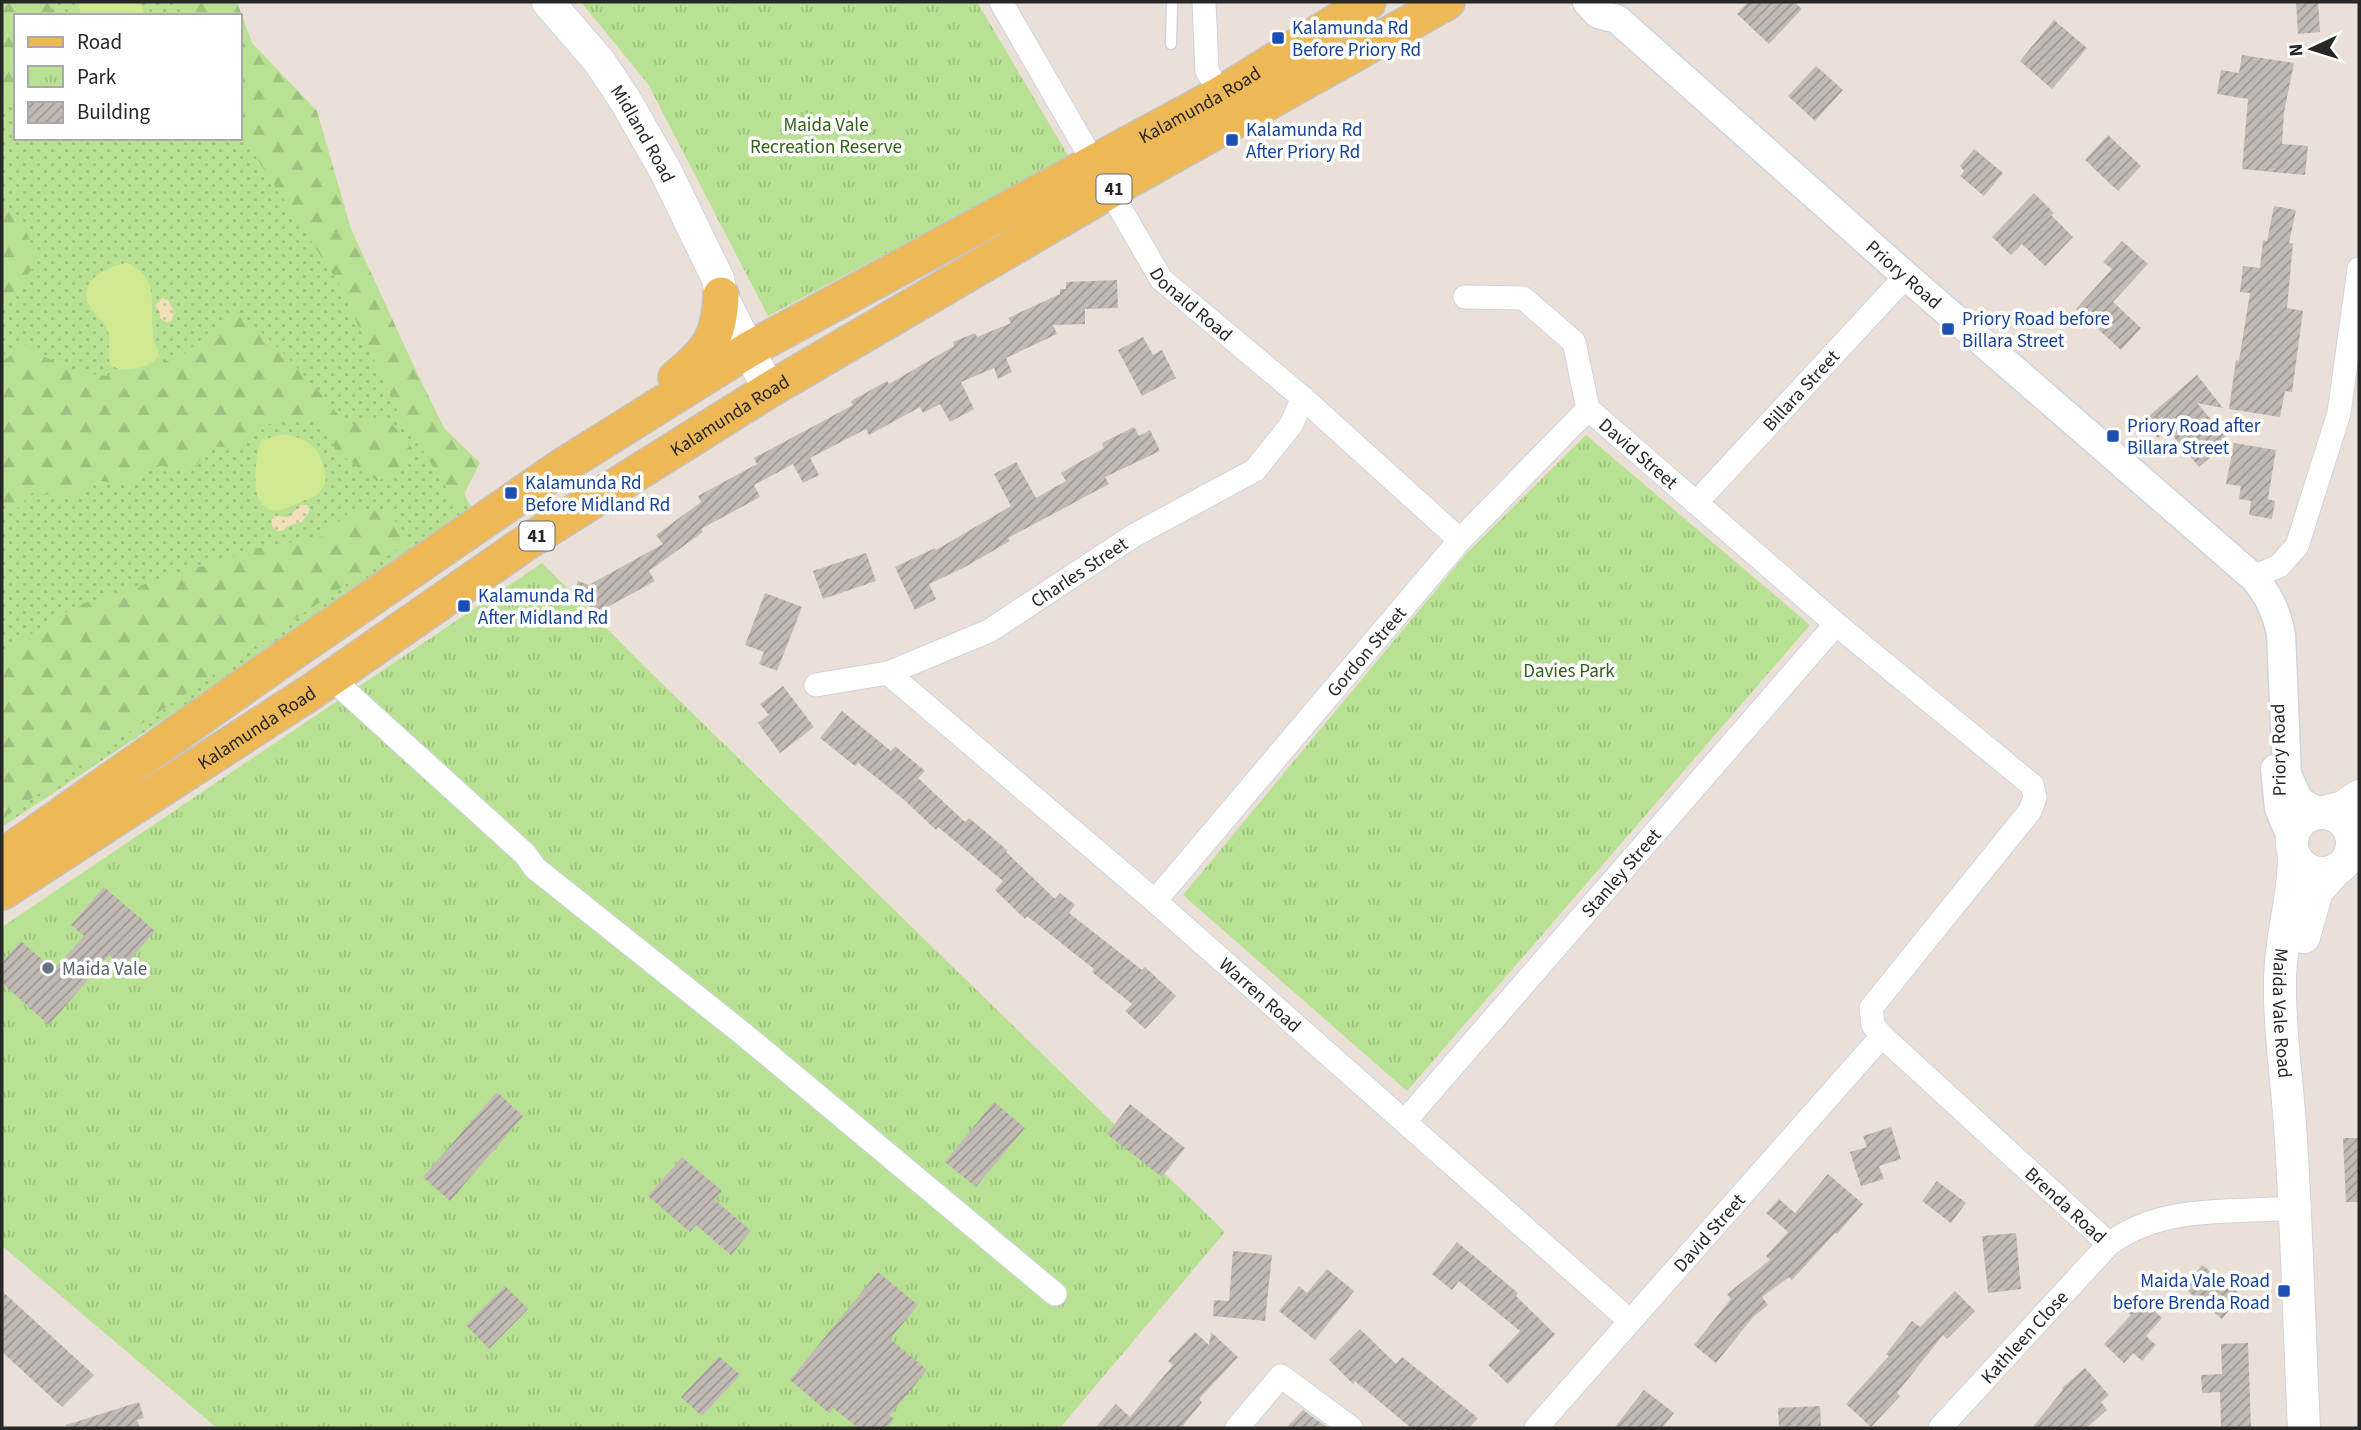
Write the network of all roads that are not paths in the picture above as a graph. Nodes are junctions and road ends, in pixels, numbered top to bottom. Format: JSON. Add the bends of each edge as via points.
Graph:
{"nodes":[{"id":1,"x":548,"y":2,"type":"edge"},
{"id":2,"x":1001,"y":2,"type":"edge"},
{"id":3,"x":1172,"y":2,"type":"edge"},
{"id":4,"x":1204,"y":2,"type":"edge"},
{"id":5,"x":1368,"y":2,"type":"edge"},
{"id":6,"x":1447,"y":2,"type":"edge"},
{"id":7,"x":1587,"y":2,"type":"edge"},
{"id":8,"x":1616,"y":10,"type":"edge"},
{"id":9,"x":1171,"y":44,"type":"dead end"},
{"id":10,"x":1221,"y":94,"type":"junction"},
{"id":11,"x":1102,"y":177,"type":"junction"},
{"id":12,"x":2359,"y":269,"type":"edge"},
{"id":13,"x":1906,"y":276,"type":"junction"},
{"id":14,"x":720,"y":287,"type":"junction"},
{"id":15,"x":1465,"y":297,"type":"dead end"},
{"id":16,"x":755,"y":347,"type":"junction"},
{"id":17,"x":776,"y":386,"type":"junction"},
{"id":18,"x":1303,"y":398,"type":"junction"},
{"id":19,"x":1588,"y":409,"type":"junction"},
{"id":20,"x":2349,"y":415,"type":"edge"},
{"id":21,"x":566,"y":464,"type":"junction"},
{"id":22,"x":1696,"y":503,"type":"junction"},
{"id":23,"x":1460,"y":540,"type":"junction"},
{"id":24,"x":2253,"y":577,"type":"junction"},
{"id":25,"x":1836,"y":624,"type":"junction"},
{"id":26,"x":2283,"y":658,"type":"junction"},
{"id":27,"x":888,"y":673,"type":"junction"},
{"id":28,"x":331,"y":678,"type":"junction"},
{"id":29,"x":816,"y":685,"type":"dead end"},
{"id":30,"x":2359,"y":796,"type":"edge"},
{"id":31,"x":2320,"y":813,"type":"junction"},
{"id":32,"x":2356,"y":832,"type":"edge"},
{"id":33,"x":2293,"y":848,"type":"junction"},
{"id":34,"x":10,"y":864,"type":"edge"},
{"id":35,"x":2334,"y":872,"type":"junction"},
{"id":36,"x":1155,"y":901,"type":"junction"},
{"id":37,"x":1882,"y":1036,"type":"junction"},
{"id":38,"x":1405,"y":1121,"type":"junction"},
{"id":39,"x":2290,"y":1126,"type":"junction"},
{"id":40,"x":2293,"y":1208,"type":"junction"},
{"id":41,"x":2109,"y":1244,"type":"junction"},
{"id":42,"x":1055,"y":1294,"type":"dead end"},
{"id":43,"x":1630,"y":1321,"type":"junction"},
{"id":44,"x":1237,"y":1428,"type":"edge"},
{"id":45,"x":1351,"y":1428,"type":"edge"},
{"id":46,"x":1536,"y":1428,"type":"edge"},
{"id":47,"x":1940,"y":1428,"type":"edge"},
{"id":48,"x":2304,"y":1428,"type":"edge"}],
"edges":[{"from":1,"to":14,"type":"main road","name":"Midland Road","via":[[599,61],[625,100],[665,170]]},
{"from":2,"to":11,"type":"street","name":"Donald Road"},
{"from":3,"to":9,"type":"lane"},
{"from":4,"to":10,"type":"street","via":[[1207,71]]},
{"from":5,"to":10,"type":"main road","name":"Kalamunda Road","number":"41"},
{"from":6,"to":11,"type":"main road","name":"Kalamunda Road","number":"41"},
{"from":7,"to":8,"type":"street","name":"Priory Road","via":[[1598,14]]},
{"from":8,"to":13,"type":"street","name":"Priory Road"},
{"from":10,"to":11,"type":"main road","name":"Kalamunda Road","number":"41"},
{"from":11,"to":16,"type":"main road","name":"Kalamunda Road","number":"41"},
{"from":11,"to":17,"type":"main road","name":"Kalamunda Road","number":"41"},
{"from":11,"to":18,"type":"street","name":"Donald Road","via":[[1161,279]]},
{"from":12,"to":20,"type":"street"},
{"from":13,"to":22,"type":"street","name":"Billara Street"},
{"from":13,"to":24,"type":"street","name":"Priory Road"},
{"from":14,"to":16,"type":"main road","name":"Midland Road","via":[[732,291]]},
{"from":14,"to":21,"type":"main road","via":[[720,318],[701,357]]},
{"from":15,"to":19,"type":"street","name":"David Street","via":[[1523,298],[1574,342]]},
{"from":16,"to":17,"type":"main road","name":"Midland Road"},
{"from":16,"to":21,"type":"main road","name":"Kalamunda Road","number":"41"},
{"from":17,"to":28,"type":"main road","name":"Kalamunda Road","number":"41","via":[[527,542]]},
{"from":18,"to":23,"type":"street","name":"Donald Road"},
{"from":18,"to":27,"type":"street","name":"Charles Street","via":[[1291,425],[1255,470],[1133,536],[989,631]]},
{"from":19,"to":22,"type":"street","name":"David Street"},
{"from":19,"to":23,"type":"street","name":"Gordon Street"},
{"from":20,"to":24,"type":"street","via":[[2297,546],[2280,566]]},
{"from":21,"to":34,"type":"main road","name":"Kalamunda Road","number":"41","via":[[290,654]]},
{"from":22,"to":25,"type":"street","name":"David Street"},
{"from":23,"to":36,"type":"street","name":"Gordon Street"},
{"from":24,"to":26,"type":"street","name":"Priory Road","via":[[2276,611]]},
{"from":25,"to":37,"type":"street","name":"David Street","via":[[2032,785],[2035,797],[2030,811],[1871,1008],[1873,1025]]},
{"from":25,"to":38,"type":"street","name":"Stanley Street"},
{"from":26,"to":31,"type":"street","name":"Priory Road","via":[[2287,774],[2299,801]]},
{"from":26,"to":33,"type":"street","name":"Priory Road","via":[[2274,767],[2279,808]]},
{"from":27,"to":29,"type":"street","name":"Charles Street"},
{"from":27,"to":36,"type":"street","name":"Warren Road"},
{"from":28,"to":34,"type":"main road","name":"Kalamunda Road","number":"41"},
{"from":28,"to":42,"type":"street","via":[[526,854],[535,868],[747,1037]]},
{"from":30,"to":31,"type":"main road","via":[[2343,807]]},
{"from":31,"to":32,"type":"main road","via":[[2339,818]]},
{"from":31,"to":33,"type":"main road","via":[[2301,821]]},
{"from":32,"to":35,"type":"main road","via":[[2350,856]]},
{"from":33,"to":35,"type":"main road","via":[[2307,870]]},
{"from":33,"to":39,"type":"main road","name":"Maida Vale Road","via":[[2293,897],[2281,950],[2280,983]]},
{"from":35,"to":39,"type":"main road","name":"Maida Vale Road","via":[[2317,891],[2299,958]]},
{"from":36,"to":38,"type":"street","name":"Warren Road"},
{"from":37,"to":41,"type":"street","name":"Brenda Road"},
{"from":37,"to":43,"type":"street","name":"David Street"},
{"from":38,"to":43,"type":"street","name":"Warren Road"},
{"from":39,"to":40,"type":"main road","name":"Maida Vale Road"},
{"from":40,"to":41,"type":"street","name":"Brenda Road","via":[[2187,1212],[2138,1225]]},
{"from":40,"to":48,"type":"main road","name":"Maida Vale Road"},
{"from":41,"to":47,"type":"street","name":"Kathleen Close"},
{"from":43,"to":46,"type":"street","name":"David Street"},
{"from":44,"to":45,"type":"street","via":[[1281,1376]]}]}
